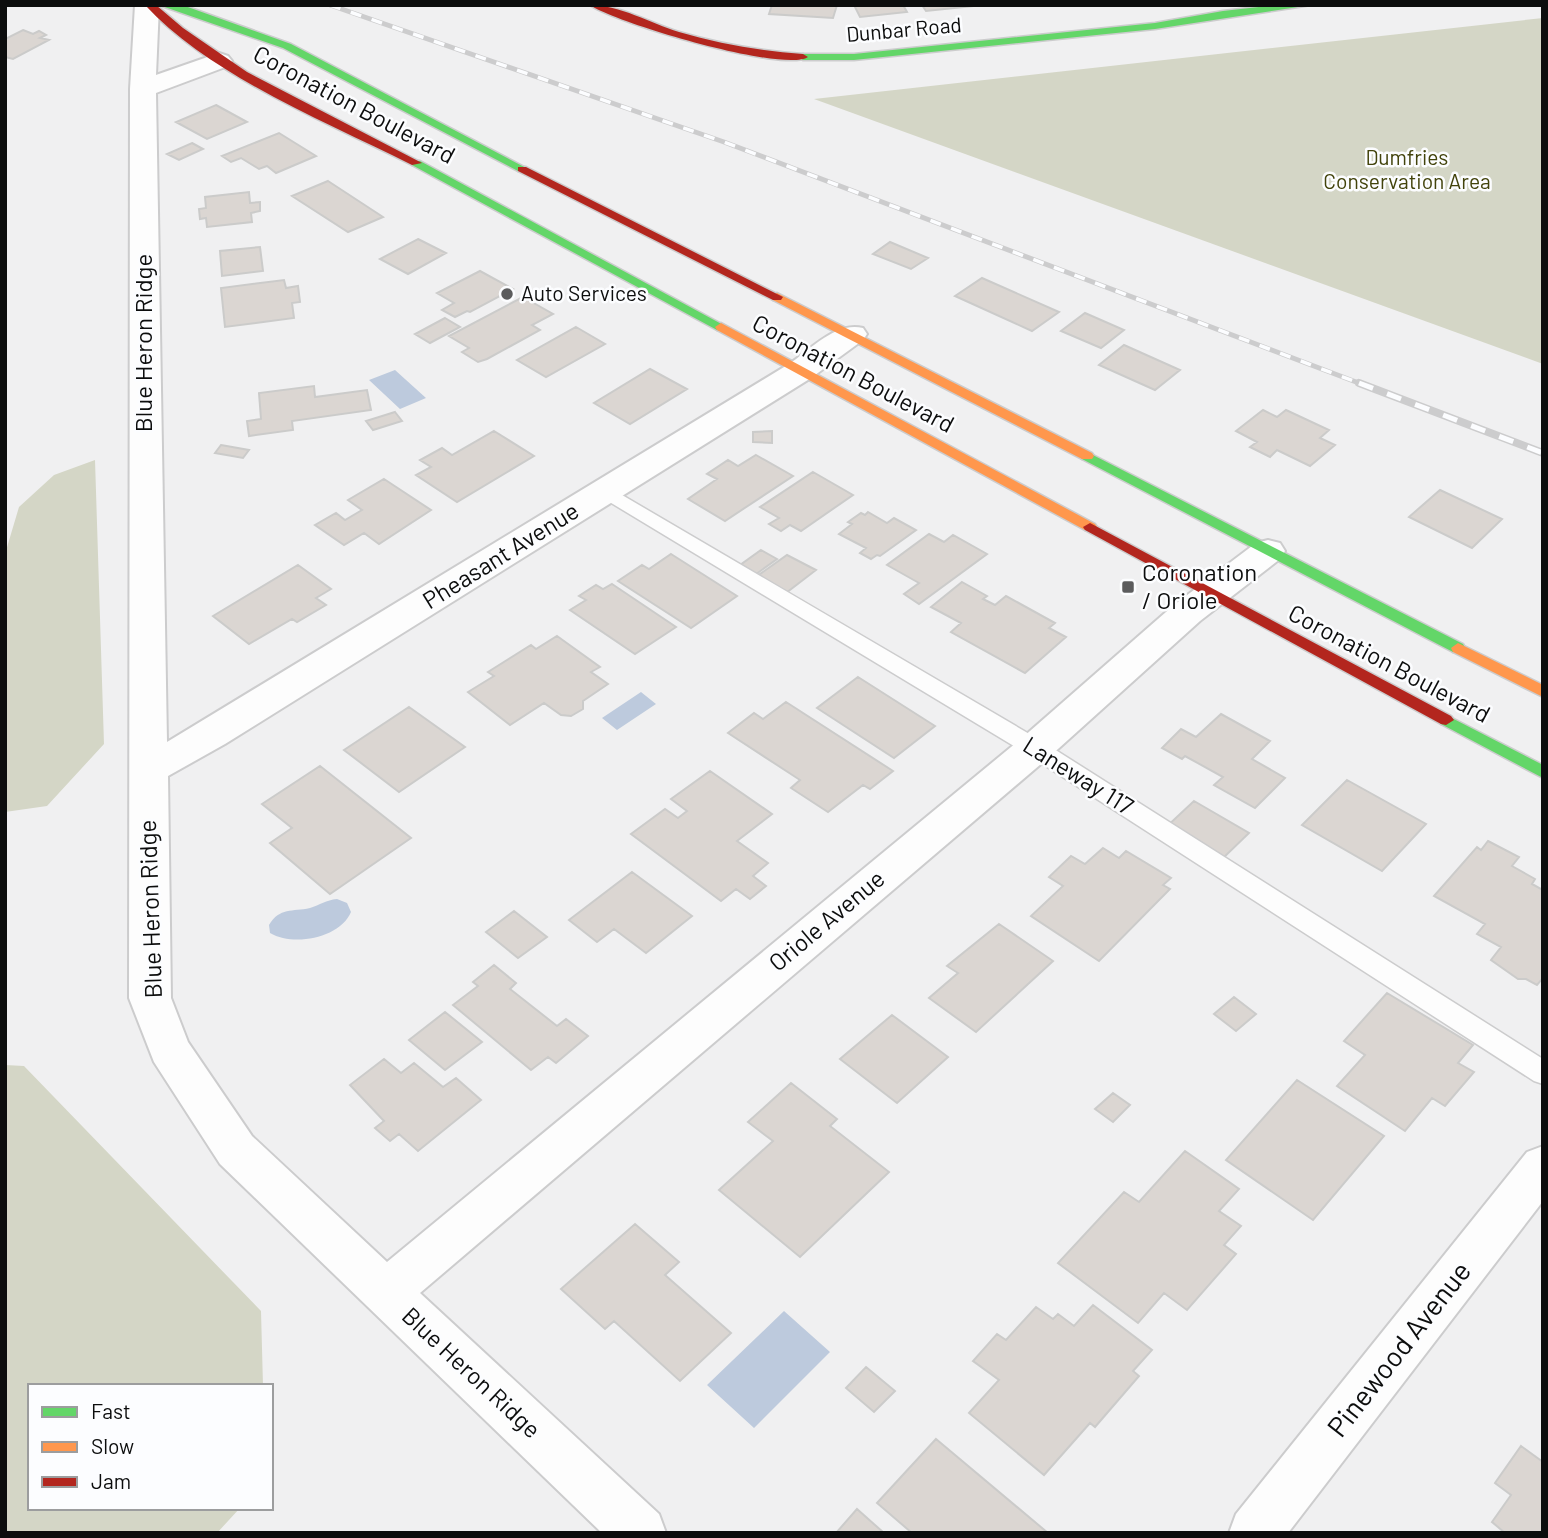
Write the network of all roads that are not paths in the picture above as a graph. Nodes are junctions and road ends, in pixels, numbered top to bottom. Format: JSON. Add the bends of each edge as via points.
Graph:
{"nodes":[{"id":1,"x":148,"y":5,"type":"edge"},
{"id":2,"x":164,"y":5,"type":"edge"},
{"id":3,"x":594,"y":5,"type":"edge"},
{"id":4,"x":1306,"y":5,"type":"edge"},
{"id":5,"x":219,"y":61,"type":"junction"},
{"id":6,"x":143,"y":89,"type":"junction"},
{"id":7,"x":460,"y":150,"type":"junction"},
{"id":8,"x":426,"y":168,"type":"junction"},
{"id":9,"x":852,"y":334,"type":"junction"},
{"id":10,"x":800,"y":370,"type":"junction"},
{"id":11,"x":605,"y":491,"type":"junction"},
{"id":12,"x":1268,"y":551,"type":"junction"},
{"id":13,"x":1211,"y":593,"type":"junction"},
{"id":14,"x":1543,"y":692,"type":"edge"},
{"id":15,"x":1035,"y":748,"type":"junction"},
{"id":16,"x":146,"y":770,"type":"junction"},
{"id":17,"x":1543,"y":772,"type":"edge"},
{"id":18,"x":1543,"y":1073,"type":"edge"},
{"id":19,"x":1543,"y":1166,"type":"edge"},
{"id":20,"x":386,"y":1292,"type":"junction"},
{"id":21,"x":640,"y":1533,"type":"edge"},
{"id":22,"x":1255,"y":1533,"type":"edge"}],
"edges":[{"from":1,"to":5,"type":"main road","name":"Coronation Boulevard"},
{"from":1,"to":6,"type":"street","name":"Blue Heron Ridge"},
{"from":2,"to":7,"type":"main road","name":"Coronation Boulevard","via":[[288,46]]},
{"from":3,"to":4,"type":"main road","name":"Dunbar Road","via":[[718,48],[811,57],[855,57],[1155,26]]},
{"from":5,"to":6,"type":"street"},
{"from":5,"to":8,"type":"main road","name":"Coronation Boulevard"},
{"from":6,"to":16,"type":"street","name":"Blue Heron Ridge"},
{"from":7,"to":8,"type":"main road"},
{"from":7,"to":9,"type":"main road","name":"Coronation Boulevard"},
{"from":8,"to":10,"type":"main road","name":"Coronation Boulevard"},
{"from":9,"to":10,"type":"street","name":"Pheasant Avenue"},
{"from":9,"to":12,"type":"main road","name":"Coronation Boulevard"},
{"from":10,"to":11,"type":"street","name":"Pheasant Avenue"},
{"from":10,"to":13,"type":"main road","name":"Coronation Boulevard"},
{"from":11,"to":15,"type":"lane","name":"Laneway 117"},
{"from":11,"to":16,"type":"street","name":"Pheasant Avenue","via":[[212,735]]},
{"from":12,"to":13,"type":"street","name":"Oriole Avenue"},
{"from":12,"to":14,"type":"main road","name":"Coronation Boulevard"},
{"from":13,"to":15,"type":"street","name":"Oriole Avenue"},
{"from":13,"to":17,"type":"main road","name":"Coronation Boulevard"},
{"from":15,"to":18,"type":"lane","name":"Laneway 117"},
{"from":15,"to":20,"type":"street","name":"Oriole Avenue"},
{"from":16,"to":20,"type":"street","name":"Blue Heron Ridge","via":[[150,998],[169,1049],[236,1150]]},
{"from":19,"to":22,"type":"street","name":"Pinewood Avenue"},
{"from":20,"to":21,"type":"street","name":"Blue Heron Ridge"}]}
